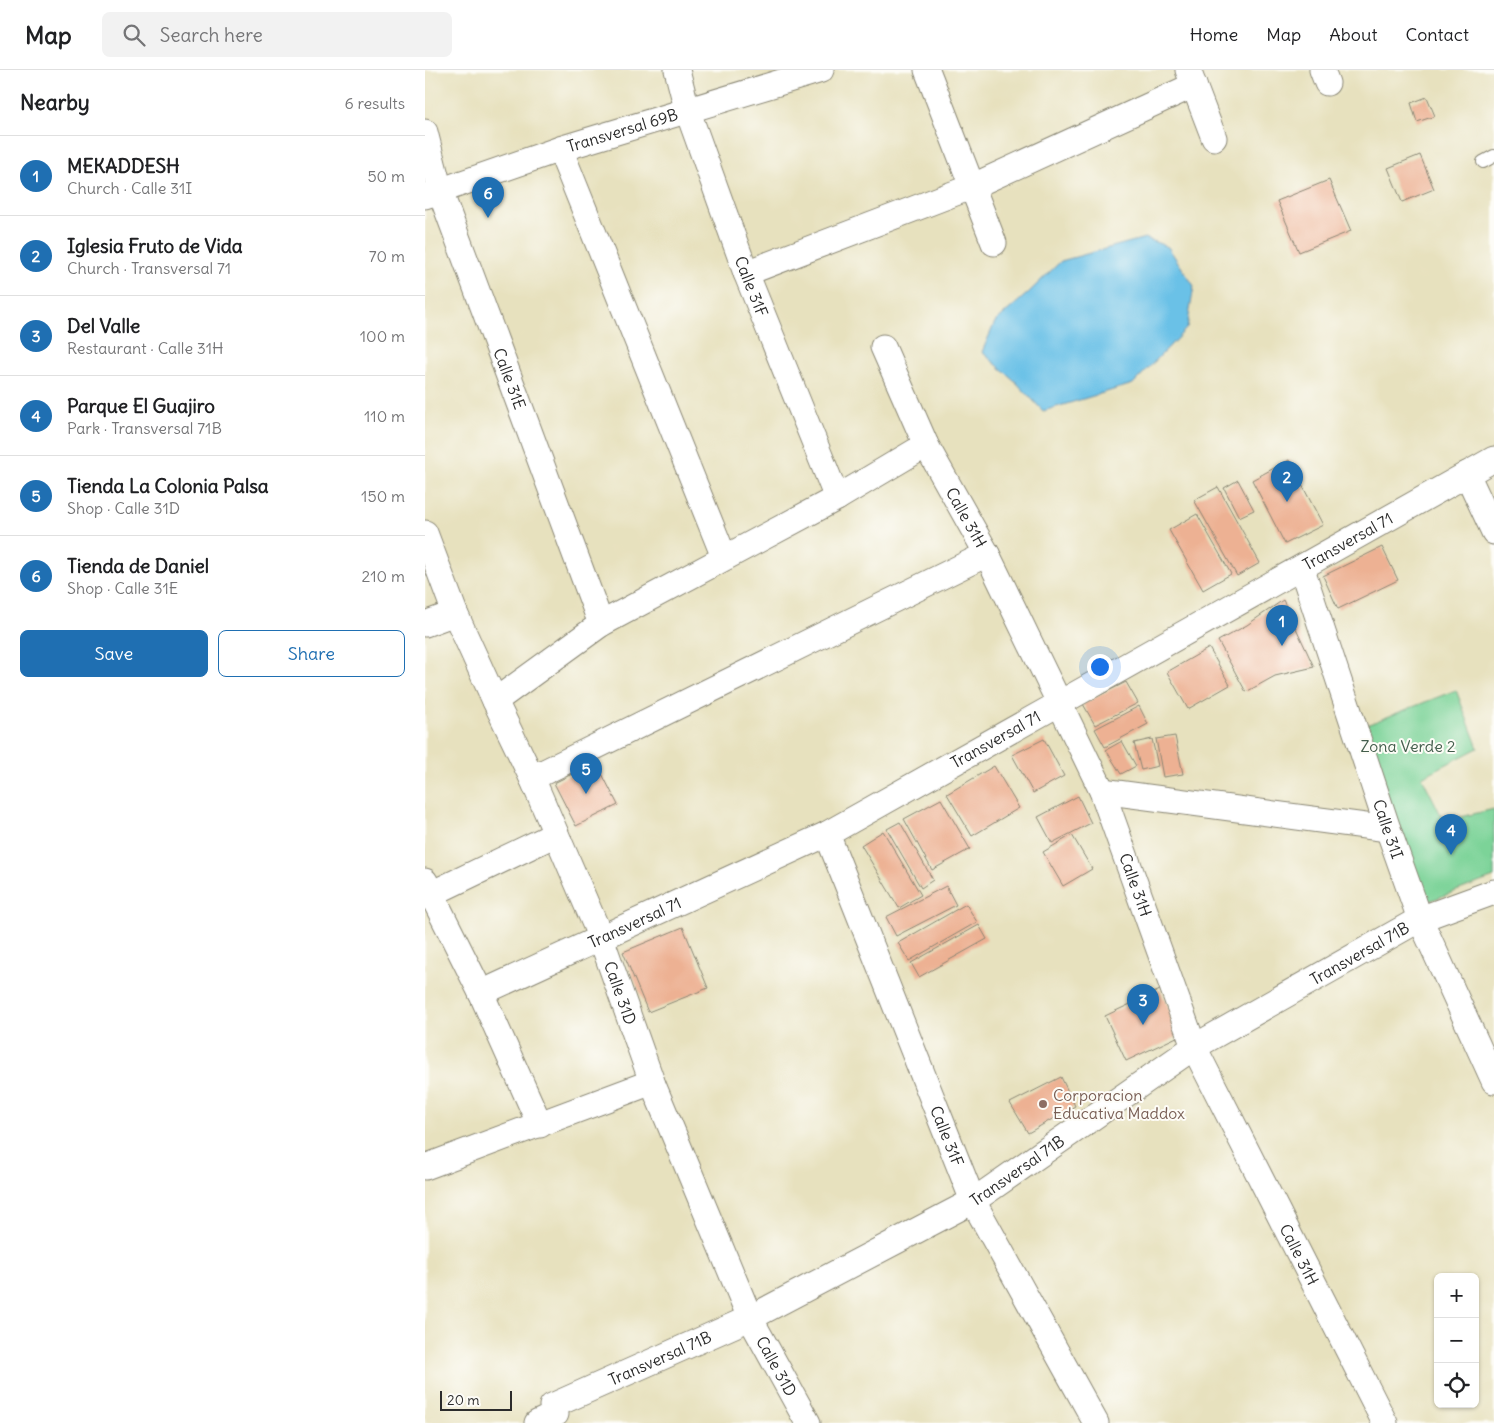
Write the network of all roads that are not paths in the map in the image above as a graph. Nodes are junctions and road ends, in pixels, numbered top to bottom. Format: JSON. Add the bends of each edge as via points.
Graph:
{"nodes":[{"id":1,"x":677,"y":70,"type":"edge"},
{"id":2,"x":821,"y":70,"type":"edge"},
{"id":3,"x":927,"y":70,"type":"edge"},
{"id":4,"x":1191,"y":78,"type":"edge"},
{"id":5,"x":687,"y":109,"type":"junction"},
{"id":6,"x":425,"y":132,"type":"edge"},
{"id":7,"x":1214,"y":138,"type":"dead end"},
{"id":8,"x":560,"y":149,"type":"junction"},
{"id":9,"x":971,"y":187,"type":"junction"},
{"id":10,"x":433,"y":193,"type":"edge"},
{"id":11,"x":994,"y":243,"type":"dead end"},
{"id":12,"x":746,"y":273,"type":"junction"},
{"id":13,"x":883,"y":347,"type":"dead end"},
{"id":14,"x":926,"y":445,"type":"junction"},
{"id":15,"x":1494,"y":459,"type":"edge"},
{"id":16,"x":1467,"y":474,"type":"junction"},
{"id":17,"x":837,"y":498,"type":"junction"},
{"id":18,"x":1494,"y":532,"type":"edge"},
{"id":19,"x":425,"y":533,"type":"edge"},
{"id":20,"x":987,"y":554,"type":"junction"},
{"id":21,"x":724,"y":557,"type":"junction"},
{"id":22,"x":1302,"y":569,"type":"junction"},
{"id":23,"x":455,"y":614,"type":"junction"},
{"id":24,"x":425,"y":624,"type":"edge"},
{"id":25,"x":601,"y":624,"type":"junction"},
{"id":26,"x":495,"y":701,"type":"junction"},
{"id":27,"x":1059,"y":704,"type":"junction"},
{"id":28,"x":532,"y":778,"type":"junction"},
{"id":29,"x":1102,"y":791,"type":"junction"},
{"id":30,"x":1388,"y":829,"type":"junction"},
{"id":31,"x":557,"y":834,"type":"junction"},
{"id":32,"x":827,"y":834,"type":"junction"},
{"id":33,"x":428,"y":888,"type":"edge"},
{"id":34,"x":1494,"y":892,"type":"edge"},
{"id":35,"x":1420,"y":920,"type":"junction"},
{"id":36,"x":601,"y":938,"type":"junction"},
{"id":37,"x":481,"y":993,"type":"junction"},
{"id":38,"x":1194,"y":1047,"type":"junction"},
{"id":39,"x":1494,"y":1081,"type":"edge"},
{"id":40,"x":652,"y":1082,"type":"junction"},
{"id":41,"x":540,"y":1126,"type":"junction"},
{"id":42,"x":425,"y":1167,"type":"edge"},
{"id":43,"x":973,"y":1201,"type":"junction"},
{"id":44,"x":750,"y":1318,"type":"junction"},
{"id":45,"x":551,"y":1420,"type":"edge"},
{"id":46,"x":808,"y":1423,"type":"edge"},
{"id":47,"x":1096,"y":1423,"type":"edge"},
{"id":48,"x":1385,"y":1423,"type":"edge"}],
"edges":[{"from":1,"to":5,"type":"street","name":"Calle 31F"},
{"from":2,"to":5,"type":"street","name":"Transversal 69B"},
{"from":3,"to":9,"type":"street"},
{"from":4,"to":7,"type":"street"},
{"from":4,"to":9,"type":"street"},
{"from":5,"to":8,"type":"street","name":"Transversal 69B"},
{"from":5,"to":12,"type":"street","name":"Calle 31F"},
{"from":6,"to":10,"type":"street","name":"Calle 31E"},
{"from":8,"to":10,"type":"street","name":"Transversal 69B"},
{"from":8,"to":21,"type":"street"},
{"from":9,"to":11,"type":"street"},
{"from":9,"to":12,"type":"street"},
{"from":10,"to":25,"type":"street","name":"Calle 31E"},
{"from":12,"to":17,"type":"street","name":"Calle 31F"},
{"from":13,"to":14,"type":"street","name":"Calle 31H"},
{"from":14,"to":17,"type":"street"},
{"from":14,"to":20,"type":"street","name":"Calle 31H"},
{"from":15,"to":16,"type":"street","name":"Transversal 71"},
{"from":16,"to":18,"type":"street"},
{"from":16,"to":22,"type":"street","name":"Transversal 71"},
{"from":17,"to":21,"type":"street"},
{"from":19,"to":23,"type":"street","name":"Calle 31D"},
{"from":20,"to":27,"type":"street","name":"Calle 31H"},
{"from":20,"to":28,"type":"street"},
{"from":21,"to":25,"type":"street"},
{"from":22,"to":27,"type":"street","name":"Transversal 71"},
{"from":22,"to":30,"type":"street","name":"Calle 31I"},
{"from":23,"to":24,"type":"street"},
{"from":23,"to":26,"type":"street","name":"Calle 31D"},
{"from":25,"to":26,"type":"street"},
{"from":26,"to":28,"type":"street","name":"Calle 31D"},
{"from":27,"to":29,"type":"street","name":"Calle 31H"},
{"from":27,"to":32,"type":"street","name":"Transversal 71"},
{"from":28,"to":31,"type":"street","name":"Calle 31D"},
{"from":29,"to":30,"type":"street"},
{"from":29,"to":38,"type":"street","name":"Calle 31H"},
{"from":30,"to":35,"type":"street","name":"Calle 31I"},
{"from":31,"to":33,"type":"street"},
{"from":31,"to":36,"type":"street","name":"Calle 31D"},
{"from":32,"to":36,"type":"street","name":"Transversal 71"},
{"from":32,"to":43,"type":"street","name":"Calle 31F"},
{"from":33,"to":37,"type":"street"},
{"from":34,"to":35,"type":"street","name":"Transversal 71B"},
{"from":35,"to":38,"type":"street","name":"Transversal 71B"},
{"from":35,"to":39,"type":"street","name":"Calle 31I"},
{"from":36,"to":37,"type":"street","name":"Transversal 71"},
{"from":36,"to":40,"type":"street","name":"Calle 31D"},
{"from":37,"to":41,"type":"street"},
{"from":38,"to":43,"type":"street","name":"Transversal 71B"},
{"from":38,"to":48,"type":"street","name":"Calle 31H"},
{"from":40,"to":41,"type":"street"},
{"from":40,"to":44,"type":"street","name":"Calle 31D"},
{"from":41,"to":42,"type":"street"},
{"from":43,"to":44,"type":"street","name":"Transversal 71B"},
{"from":43,"to":47,"type":"street","name":"Calle 31F"},
{"from":44,"to":45,"type":"street","name":"Transversal 71B","via":[[552,1406]]},
{"from":44,"to":46,"type":"street","name":"Calle 31D"}]}
